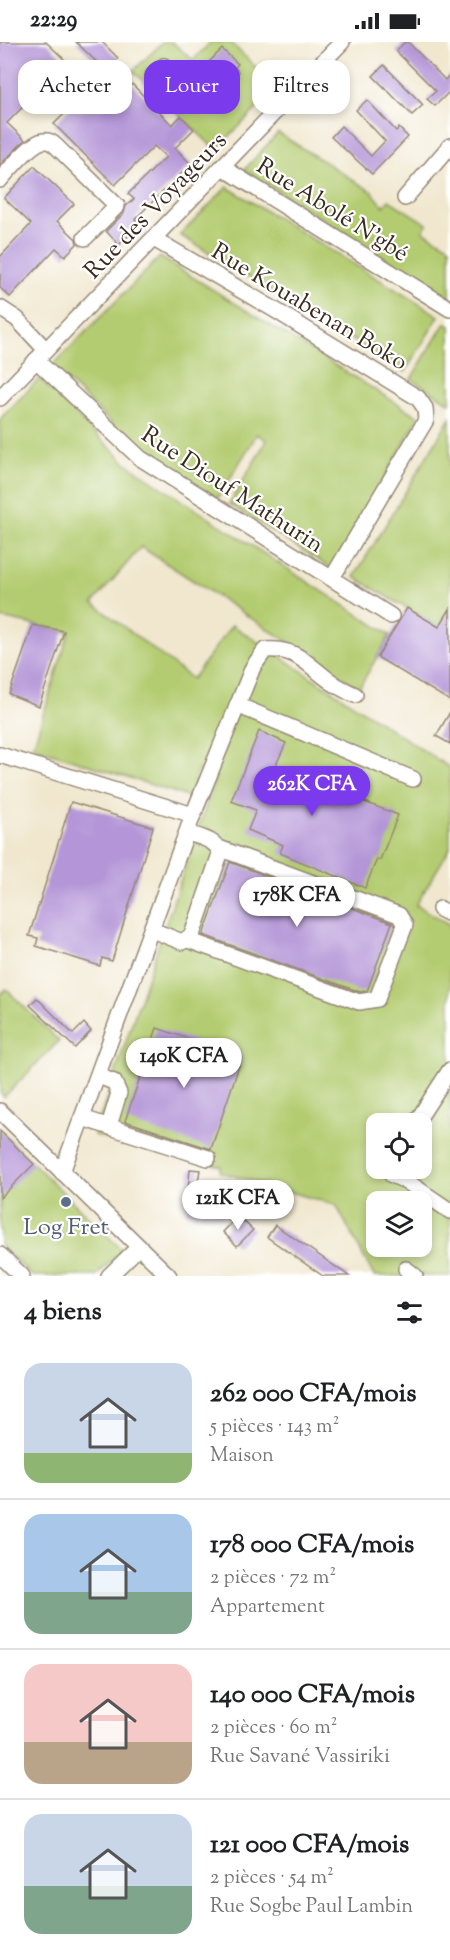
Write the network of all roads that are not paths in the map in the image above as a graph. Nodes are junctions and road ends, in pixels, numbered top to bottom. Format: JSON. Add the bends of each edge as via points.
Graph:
{"nodes":[{"id":1,"x":342,"y":42,"type":"edge"},
{"id":2,"x":450,"y":146,"type":"edge"},
{"id":3,"x":222,"y":167,"type":"junction"},
{"id":4,"x":0,"y":180,"type":"edge"},
{"id":5,"x":405,"y":198,"type":"dead end"},
{"id":6,"x":85,"y":238,"type":"dead end"},
{"id":7,"x":154,"y":239,"type":"junction"},
{"id":8,"x":0,"y":308,"type":"edge"},
{"id":9,"x":450,"y":309,"type":"edge"},
{"id":10,"x":41,"y":355,"type":"junction"},
{"id":11,"x":0,"y":398,"type":"edge"},
{"id":12,"x":332,"y":578,"type":"junction"},
{"id":13,"x":391,"y":616,"type":"dead end"},
{"id":14,"x":355,"y":695,"type":"dead end"},
{"id":15,"x":237,"y":705,"type":"junction"},
{"id":16,"x":0,"y":755,"type":"edge"},
{"id":17,"x":413,"y":779,"type":"dead end"},
{"id":18,"x":193,"y":815,"type":"junction"},
{"id":19,"x":187,"y":833,"type":"junction"},
{"id":20,"x":219,"y":848,"type":"junction"},
{"id":21,"x":152,"y":930,"type":"junction"},
{"id":22,"x":188,"y":940,"type":"junction"},
{"id":23,"x":450,"y":1070,"type":"edge"},
{"id":24,"x":98,"y":1076,"type":"junction"},
{"id":25,"x":0,"y":1111,"type":"edge"},
{"id":26,"x":422,"y":1113,"type":"edge"},
{"id":27,"x":82,"y":1118,"type":"junction"},
{"id":28,"x":108,"y":1126,"type":"junction"},
{"id":29,"x":208,"y":1158,"type":"dead end"},
{"id":30,"x":62,"y":1172,"type":"junction"},
{"id":31,"x":401,"y":1179,"type":"edge"},
{"id":32,"x":450,"y":1211,"type":"edge"},
{"id":33,"x":139,"y":1247,"type":"junction"},
{"id":34,"x":0,"y":1255,"type":"edge"},
{"id":35,"x":22,"y":1276,"type":"edge"},
{"id":36,"x":110,"y":1276,"type":"edge"},
{"id":37,"x":168,"y":1276,"type":"edge"}],
"edges":[{"from":1,"to":3,"type":"street","name":"Rue des Voyageurs"},
{"from":2,"to":5,"type":"street"},
{"from":3,"to":7,"type":"street","name":"Rue des Voyageurs"},
{"from":3,"to":9,"type":"street","name":"Rue Abolé N'gbé"},
{"from":4,"to":6,"type":"street","via":[[33,146],[49,141],[117,206]]},
{"from":7,"to":10,"type":"street","name":"Rue des Voyageurs"},
{"from":7,"to":12,"type":"street","name":"Rue Kouabenan Boko","via":[[418,398],[425,408],[426,420]]},
{"from":8,"to":10,"type":"street","name":"Rue Diouf Mathurin","via":[[17,319]]},
{"from":10,"to":11,"type":"street","name":"Rue des Voyageurs"},
{"from":10,"to":12,"type":"street","name":"Rue Diouf Mathurin","via":[[140,458]]},
{"from":12,"to":13,"type":"street","name":"Rue Diouf Mathurin"},
{"from":14,"to":15,"type":"street","via":[[292,653],[265,650]]},
{"from":15,"to":17,"type":"street"},
{"from":15,"to":18,"type":"street"},
{"from":16,"to":18,"type":"street"},
{"from":18,"to":19,"type":"street"},
{"from":19,"to":20,"type":"street"},
{"from":19,"to":21,"type":"street"},
{"from":20,"to":22,"type":"street"},
{"from":20,"to":22,"type":"street","via":[[399,915],[405,925],[377,999],[369,1002],[359,1002]]},
{"from":21,"to":22,"type":"street","via":[[182,942]]},
{"from":21,"to":24,"type":"street"},
{"from":23,"to":26,"type":"street"},
{"from":24,"to":27,"type":"street"},
{"from":24,"to":28,"type":"street","via":[[114,1082],[119,1093]]},
{"from":25,"to":30,"type":"street"},
{"from":27,"to":28,"type":"street"},
{"from":27,"to":30,"type":"street"},
{"from":28,"to":29,"type":"street"},
{"from":30,"to":33,"type":"street"},
{"from":31,"to":32,"type":"street"},
{"from":33,"to":36,"type":"street"},
{"from":33,"to":37,"type":"street"},
{"from":34,"to":35,"type":"street"}]}
